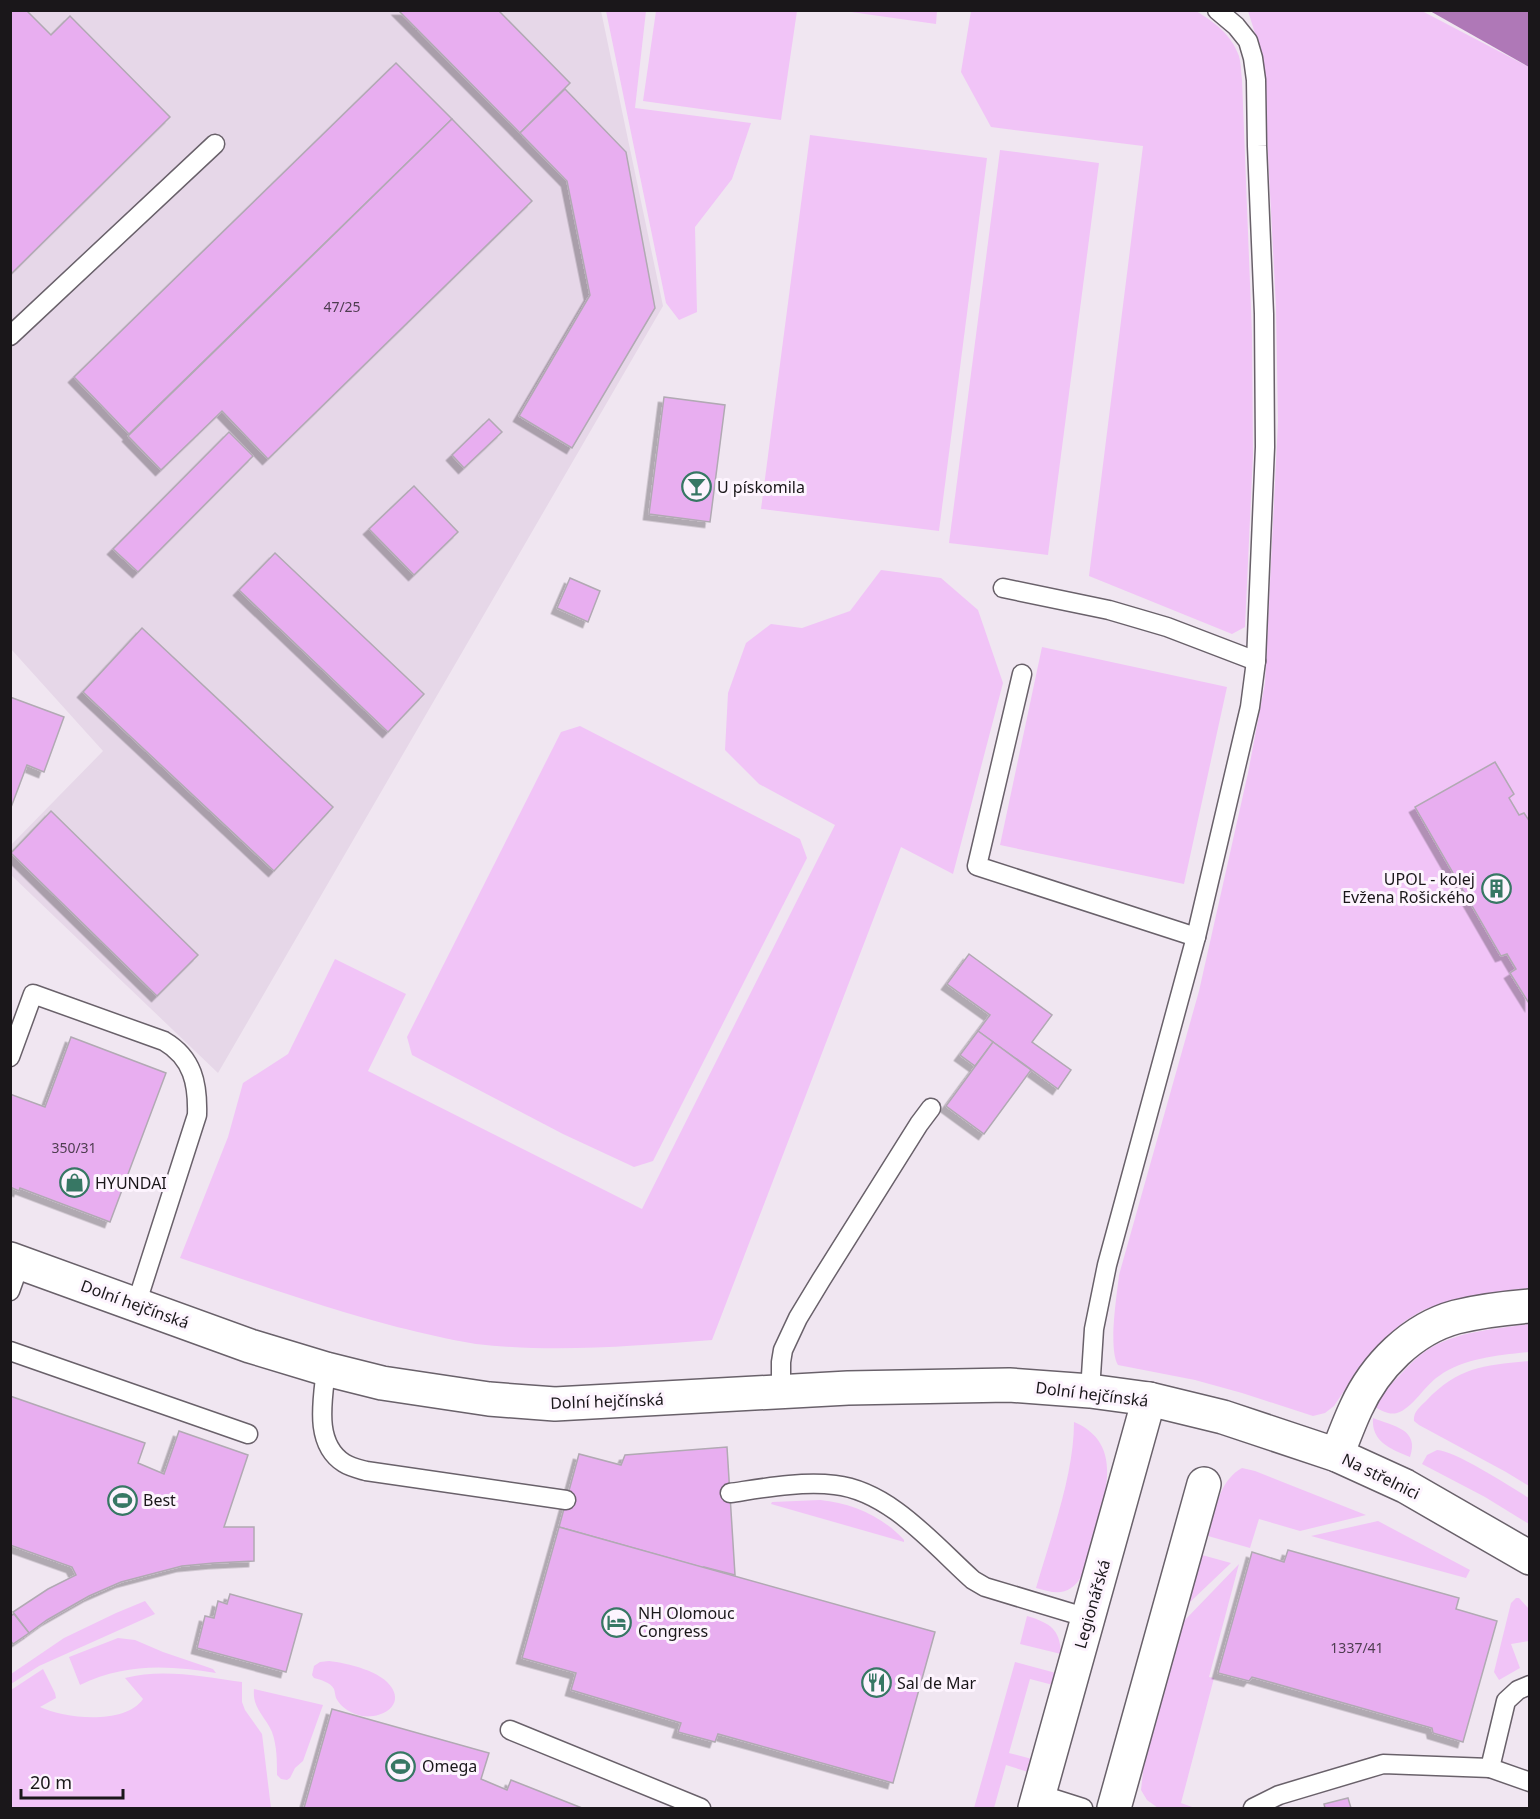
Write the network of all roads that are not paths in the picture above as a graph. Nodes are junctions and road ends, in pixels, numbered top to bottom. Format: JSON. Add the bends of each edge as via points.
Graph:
{"nodes":[{"id":1,"x":1218,"y":10,"type":"edge"},
{"id":2,"x":1240,"y":10,"type":"edge"},
{"id":3,"x":1248,"y":41,"type":"junction"},
{"id":4,"x":215,"y":144,"type":"dead end"},
{"id":5,"x":10,"y":336,"type":"edge"},
{"id":6,"x":1003,"y":588,"type":"dead end"},
{"id":7,"x":1256,"y":661,"type":"junction"},
{"id":8,"x":1022,"y":674,"type":"dead end"},
{"id":9,"x":1197,"y":938,"type":"junction"},
{"id":10,"x":10,"y":1057,"type":"edge"},
{"id":11,"x":931,"y":1108,"type":"dead end"},
{"id":12,"x":14,"y":1271,"type":"edge"},
{"id":13,"x":136,"y":1305,"type":"junction"},
{"id":14,"x":1530,"y":1306,"type":"edge"},
{"id":15,"x":10,"y":1351,"type":"edge"},
{"id":16,"x":326,"y":1369,"type":"junction"},
{"id":17,"x":1090,"y":1391,"type":"junction"},
{"id":18,"x":781,"y":1392,"type":"junction"},
{"id":19,"x":1149,"y":1400,"type":"junction"},
{"id":20,"x":1223,"y":1417,"type":"joint"},
{"id":21,"x":248,"y":1434,"type":"dead end"},
{"id":22,"x":1337,"y":1455,"type":"junction"},
{"id":23,"x":1204,"y":1484,"type":"dead end"},
{"id":24,"x":730,"y":1493,"type":"dead end"},
{"id":25,"x":566,"y":1500,"type":"dead end"},
{"id":26,"x":1530,"y":1558,"type":"edge"},
{"id":27,"x":1088,"y":1618,"type":"junction"},
{"id":28,"x":1530,"y":1684,"type":"edge"},
{"id":29,"x":510,"y":1730,"type":"dead end"},
{"id":30,"x":1490,"y":1768,"type":"junction"},
{"id":31,"x":1530,"y":1782,"type":"edge"},
{"id":32,"x":1037,"y":1801,"type":"edge"},
{"id":33,"x":701,"y":1809,"type":"edge"},
{"id":34,"x":1083,"y":1809,"type":"edge"},
{"id":35,"x":1114,"y":1809,"type":"edge"},
{"id":36,"x":1253,"y":1809,"type":"edge"}],
"edges":[{"from":1,"to":3,"type":"lane"},
{"from":2,"to":3,"type":"lane"},
{"from":3,"to":7,"type":"lane","via":[[1256,80],[1264,358],[1265,447]]},
{"from":4,"to":5,"type":"lane"},
{"from":6,"to":7,"type":"lane","via":[[1109,610]]},
{"from":7,"to":9,"type":"lane","via":[[1246,727]]},
{"from":8,"to":9,"type":"lane","via":[[977,866]]},
{"from":9,"to":17,"type":"lane","via":[[1107,1265],[1094,1329]]},
{"from":10,"to":13,"type":"lane","via":[[33,994],[164,1041],[184,1057],[195,1077],[197,1115]]},
{"from":11,"to":18,"type":"lane","via":[[798,1318],[783,1350]]},
{"from":12,"to":13,"type":"main road","name":"Dolní hejčínská"},
{"from":13,"to":16,"type":"main road","name":"Dolní hejčínská"},
{"from":14,"to":22,"type":"main road","via":[[1456,1317],[1411,1339],[1375,1377],[1357,1406]]},
{"from":15,"to":21,"type":"lane"},
{"from":16,"to":18,"type":"main road","name":"Dolní hejčínská","via":[[437,1393],[555,1404]]},
{"from":16,"to":25,"type":"lane","via":[[323,1430],[329,1447],[345,1464],[366,1471]]},
{"from":17,"to":18,"type":"main road","name":"Dolní hejčínská","via":[[997,1385]]},
{"from":17,"to":19,"type":"main road","name":"Dolní hejčínská"},
{"from":19,"to":20,"type":"main road","name":"Dolní hejčínská"},
{"from":19,"to":27,"type":"main road","name":"Legionářská"},
{"from":20,"to":22,"type":"main road","name":"Na střelnici"},
{"from":22,"to":26,"type":"main road","name":"Na střelnici","via":[[1405,1486]]},
{"from":23,"to":35,"type":"main road"},
{"from":24,"to":27,"type":"lane","via":[[814,1484],[856,1490],[902,1515],[985,1587]]},
{"from":27,"to":32,"type":"main road","name":"Legionářská"},
{"from":28,"to":30,"type":"lane","via":[[1506,1701]]},
{"from":29,"to":33,"type":"lane"},
{"from":30,"to":31,"type":"lane"},
{"from":30,"to":36,"type":"lane","via":[[1383,1764],[1279,1795]]},
{"from":32,"to":34,"type":"lane"}]}
